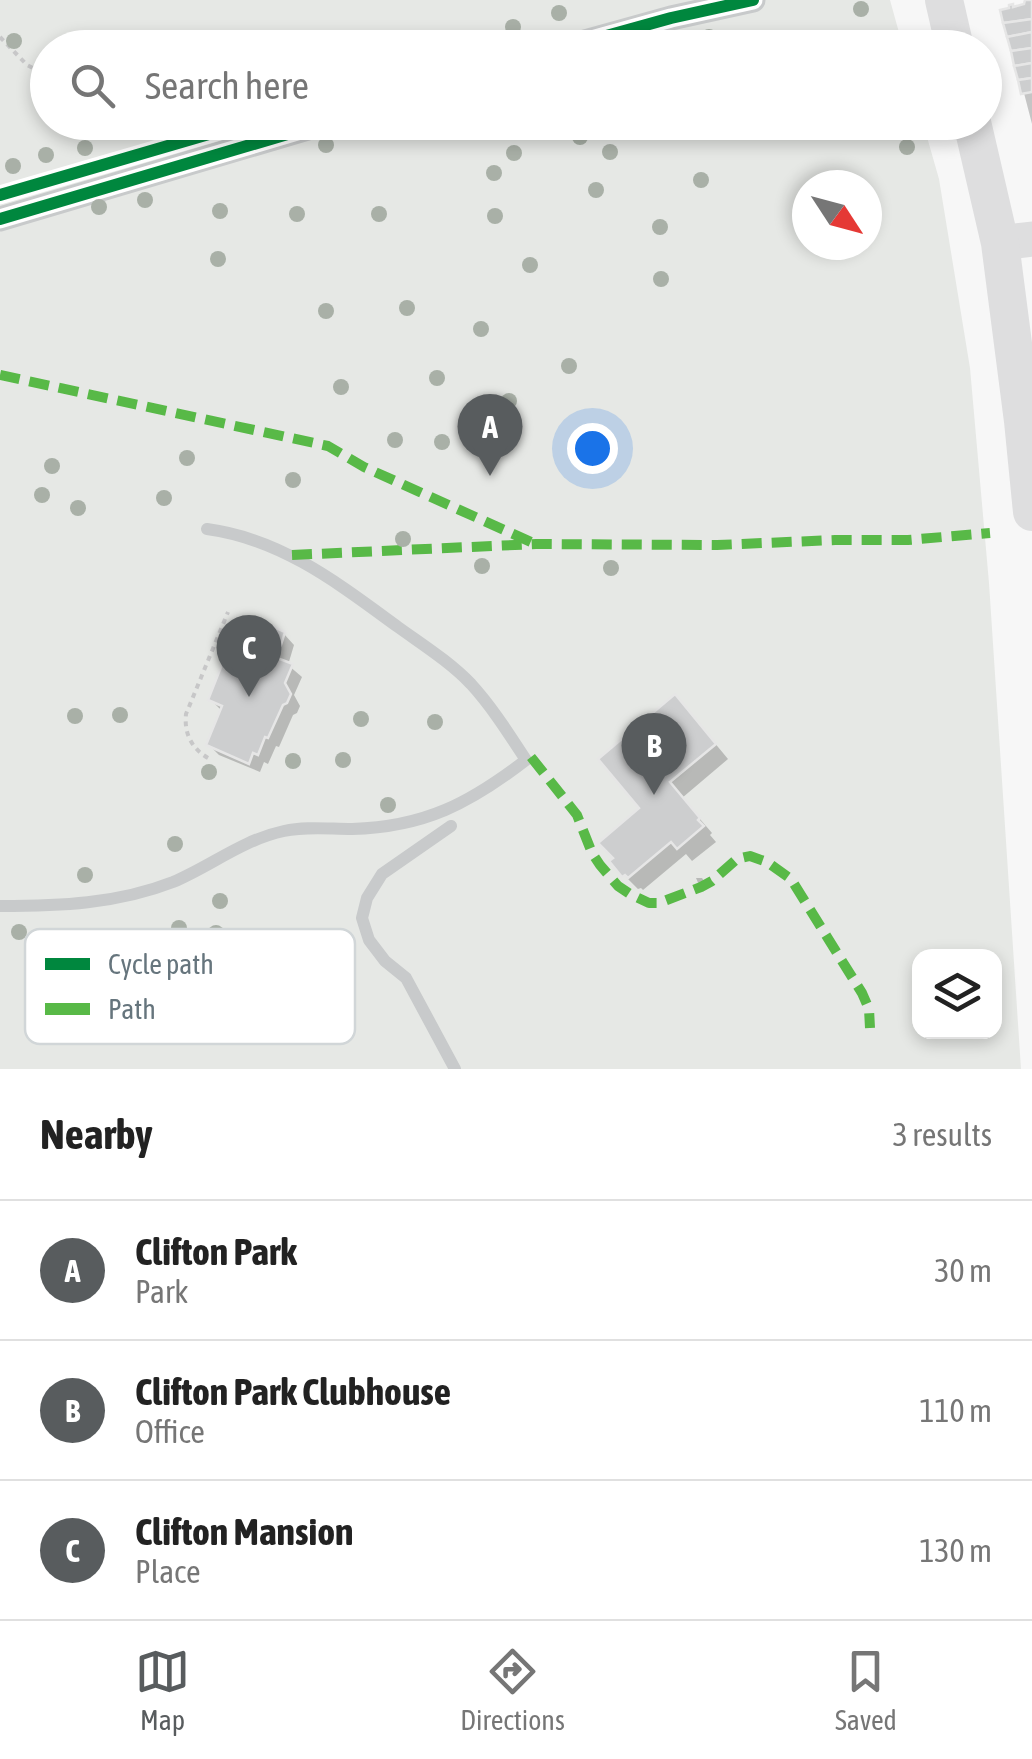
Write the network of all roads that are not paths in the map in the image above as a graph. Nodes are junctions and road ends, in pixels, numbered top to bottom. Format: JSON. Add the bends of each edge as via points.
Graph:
{"nodes":[{"id":1,"x":753,"y":0,"type":"edge"},
{"id":2,"x":944,"y":0,"type":"edge"},
{"id":3,"x":628,"y":30,"type":"edge"},
{"id":4,"x":950,"y":30,"type":"edge"},
{"id":5,"x":266,"y":140,"type":"edge"},
{"id":6,"x":979,"y":140,"type":"edge"},
{"id":7,"x":0,"y":218,"type":"edge"},
{"id":8,"x":1016,"y":241,"type":"edge"},
{"id":9,"x":1032,"y":508,"type":"edge"},
{"id":10,"x":207,"y":530,"type":"dead end"},
{"id":11,"x":450,"y":826,"type":"dead end"},
{"id":12,"x":0,"y":906,"type":"edge"},
{"id":13,"x":455,"y":1069,"type":"edge"}],
"edges":[{"from":1,"to":3,"type":"street"},
{"from":2,"to":4,"type":"main road"},
{"from":5,"to":7,"type":"street"},
{"from":6,"to":8,"type":"main road"},
{"from":8,"to":9,"type":"main road"},
{"from":10,"to":12,"type":"lane","via":[[292,555],[436,653],[472,685],[526,760],[470,799],[416,821],[285,830],[146,892],[108,901]]},
{"from":11,"to":13,"type":"lane","via":[[382,874],[362,918],[369,940],[406,978]]}]}
